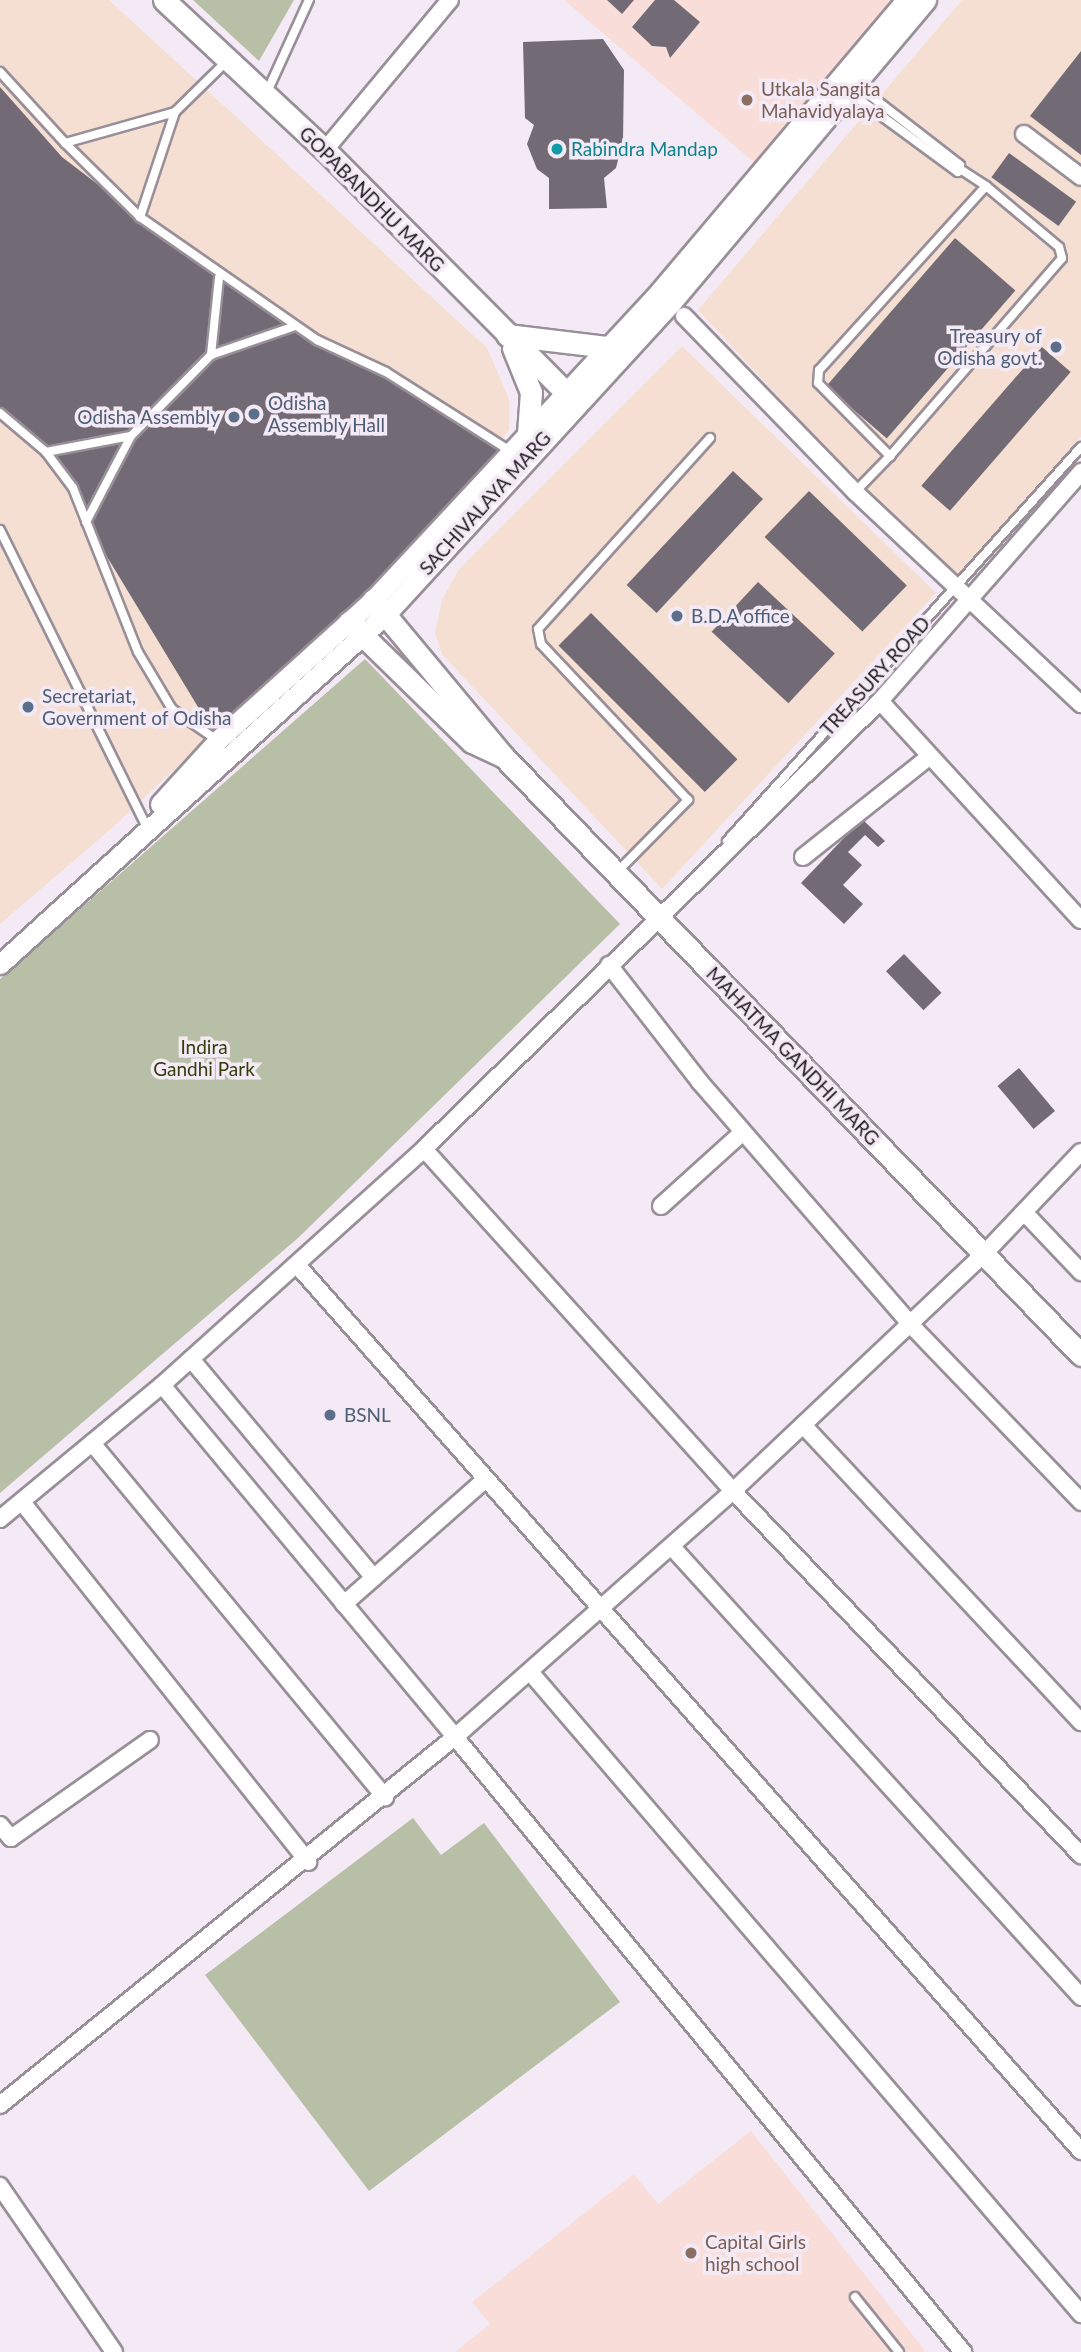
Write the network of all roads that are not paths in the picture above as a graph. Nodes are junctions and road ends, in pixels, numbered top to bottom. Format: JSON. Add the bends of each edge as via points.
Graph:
{"nodes":[{"id":1,"x":164,"y":0,"type":"edge"},
{"id":2,"x":309,"y":0,"type":"edge"},
{"id":3,"x":450,"y":0,"type":"edge"},
{"id":4,"x":906,"y":0,"type":"edge"},
{"id":5,"x":926,"y":0,"type":"edge"},
{"id":6,"x":228,"y":60,"type":"junction"},
{"id":7,"x":0,"y":72,"type":"edge"},
{"id":8,"x":849,"y":85,"type":"junction"},
{"id":9,"x":266,"y":95,"type":"junction"},
{"id":10,"x":175,"y":112,"type":"junction"},
{"id":11,"x":1024,"y":134,"type":"dead end"},
{"id":12,"x":65,"y":143,"type":"junction"},
{"id":13,"x":325,"y":150,"type":"junction"},
{"id":14,"x":1081,"y":177,"type":"edge"},
{"id":15,"x":986,"y":186,"type":"junction"},
{"id":16,"x":140,"y":217,"type":"junction"},
{"id":17,"x":219,"y":277,"type":"junction"},
{"id":18,"x":684,"y":316,"type":"dead end"},
{"id":19,"x":295,"y":326,"type":"junction"},
{"id":20,"x":507,"y":335,"type":"junction"},
{"id":21,"x":608,"y":347,"type":"junction"},
{"id":22,"x":211,"y":355,"type":"junction"},
{"id":23,"x":570,"y":398,"type":"junction"},
{"id":24,"x":0,"y":413,"type":"edge"},
{"id":25,"x":528,"y":433,"type":"junction"},
{"id":26,"x":131,"y":436,"type":"junction"},
{"id":27,"x":710,"y":438,"type":"dead end"},
{"id":28,"x":1081,"y":447,"type":"edge"},
{"id":29,"x":46,"y":452,"type":"junction"},
{"id":30,"x":512,"y":452,"type":"junction"},
{"id":31,"x":890,"y":456,"type":"junction"},
{"id":32,"x":1081,"y":474,"type":"edge"},
{"id":33,"x":855,"y":492,"type":"junction"},
{"id":34,"x":86,"y":522,"type":"junction"},
{"id":35,"x":0,"y":530,"type":"edge"},
{"id":36,"x":958,"y":584,"type":"junction"},
{"id":37,"x":974,"y":599,"type":"junction"},
{"id":38,"x":380,"y":606,"type":"junction"},
{"id":39,"x":356,"y":629,"type":"junction"},
{"id":40,"x":880,"y":701,"type":"junction"},
{"id":41,"x":1081,"y":704,"type":"edge"},
{"id":42,"x":218,"y":740,"type":"junction"},
{"id":43,"x":930,"y":756,"type":"junction"},
{"id":44,"x":504,"y":757,"type":"junction"},
{"id":45,"x":144,"y":822,"type":"junction"},
{"id":46,"x":803,"y":857,"type":"dead end"},
{"id":47,"x":616,"y":873,"type":"junction"},
{"id":48,"x":663,"y":911,"type":"junction"},
{"id":49,"x":1081,"y":920,"type":"edge"},
{"id":50,"x":0,"y":948,"type":"edge"},
{"id":51,"x":0,"y":964,"type":"edge"},
{"id":52,"x":609,"y":965,"type":"junction"},
{"id":53,"x":743,"y":1132,"type":"junction"},
{"id":54,"x":424,"y":1149,"type":"junction"},
{"id":55,"x":1081,"y":1152,"type":"edge"},
{"id":56,"x":661,"y":1206,"type":"dead end"},
{"id":57,"x":1024,"y":1212,"type":"junction"},
{"id":58,"x":985,"y":1253,"type":"junction"},
{"id":59,"x":297,"y":1265,"type":"junction"},
{"id":60,"x":1081,"y":1272,"type":"edge"},
{"id":61,"x":910,"y":1324,"type":"junction"},
{"id":62,"x":1081,"y":1355,"type":"edge"},
{"id":63,"x":191,"y":1359,"type":"junction"},
{"id":64,"x":162,"y":1385,"type":"junction"},
{"id":65,"x":803,"y":1425,"type":"junction"},
{"id":66,"x":92,"y":1443,"type":"junction"},
{"id":67,"x":486,"y":1479,"type":"junction"},
{"id":68,"x":733,"y":1491,"type":"junction"},
{"id":69,"x":22,"y":1502,"type":"junction"},
{"id":70,"x":1081,"y":1502,"type":"edge"},
{"id":71,"x":0,"y":1519,"type":"edge"},
{"id":72,"x":672,"y":1547,"type":"junction"},
{"id":73,"x":373,"y":1578,"type":"junction"},
{"id":74,"x":344,"y":1604,"type":"junction"},
{"id":75,"x":603,"y":1612,"type":"junction"},
{"id":76,"x":531,"y":1673,"type":"junction"},
{"id":77,"x":1081,"y":1722,"type":"edge"},
{"id":78,"x":455,"y":1737,"type":"junction"},
{"id":79,"x":150,"y":1740,"type":"dead end"},
{"id":80,"x":385,"y":1797,"type":"junction"},
{"id":81,"x":0,"y":1825,"type":"edge"},
{"id":82,"x":1081,"y":1855,"type":"edge"},
{"id":83,"x":307,"y":1862,"type":"junction"},
{"id":84,"x":1081,"y":1997,"type":"edge"},
{"id":85,"x":0,"y":2105,"type":"edge"},
{"id":86,"x":1081,"y":2151,"type":"edge"},
{"id":87,"x":0,"y":2186,"type":"edge"},
{"id":88,"x":855,"y":2297,"type":"dead end"},
{"id":89,"x":1081,"y":2314,"type":"edge"},
{"id":90,"x":114,"y":2352,"type":"edge"},
{"id":91,"x":899,"y":2352,"type":"edge"},
{"id":92,"x":963,"y":2352,"type":"edge"}],
"edges":[{"from":1,"to":6,"type":"main road","name":"GOPABANDHU MARG"},
{"from":2,"to":9,"type":"lane"},
{"from":3,"to":13,"type":"street"},
{"from":4,"to":8,"type":"street","name":"SACHIVALAYA MARG"},
{"from":5,"to":8,"type":"street","name":"SACHIVALAYA MARG"},
{"from":6,"to":9,"type":"main road","name":"GOPABANDHU MARG"},
{"from":6,"to":10,"type":"lane"},
{"from":7,"to":12,"type":"lane"},
{"from":8,"to":15,"type":"lane"},
{"from":8,"to":21,"type":"street","name":"SACHIVALAYA MARG"},
{"from":8,"to":23,"type":"street","name":"SACHIVALAYA MARG","via":[[671,303]]},
{"from":9,"to":13,"type":"main road","name":"GOPABANDHU MARG"},
{"from":10,"to":12,"type":"lane"},
{"from":10,"to":16,"type":"lane"},
{"from":11,"to":14,"type":"street"},
{"from":12,"to":16,"type":"lane"},
{"from":13,"to":20,"type":"main road","name":"GOPABANDHU MARG"},
{"from":15,"to":31,"type":"lane","via":[[819,369],[818,383]]},
{"from":15,"to":31,"type":"lane","via":[[1059,247],[1062,258]]},
{"from":16,"to":17,"type":"lane"},
{"from":17,"to":19,"type":"lane"},
{"from":17,"to":22,"type":"lane"},
{"from":18,"to":33,"type":"street"},
{"from":19,"to":22,"type":"lane"},
{"from":19,"to":30,"type":"lane","via":[[471,421]]},
{"from":20,"to":21,"type":"main road"},
{"from":20,"to":23,"type":"main road","name":"GOPABANDHU MARG"},
{"from":20,"to":25,"type":"main road","via":[[531,392]]},
{"from":21,"to":23,"type":"street","name":"SACHIVALAYA MARG"},
{"from":22,"to":26,"type":"lane"},
{"from":23,"to":25,"type":"street","name":"SACHIVALAYA MARG"},
{"from":23,"to":38,"type":"street","name":"SACHIVALAYA MARG"},
{"from":24,"to":29,"type":"lane"},
{"from":25,"to":30,"type":"street","name":"SACHIVALAYA MARG"},
{"from":26,"to":29,"type":"lane"},
{"from":26,"to":34,"type":"lane"},
{"from":27,"to":47,"type":"lane","via":[[538,629],[541,644],[688,800]]},
{"from":28,"to":36,"type":"lane","name":"TREASURY ROAD"},
{"from":29,"to":34,"type":"lane","via":[[73,488]]},
{"from":30,"to":38,"type":"street","name":"SACHIVALAYA MARG"},
{"from":31,"to":33,"type":"lane"},
{"from":32,"to":37,"type":"street"},
{"from":33,"to":36,"type":"street"},
{"from":34,"to":42,"type":"lane","via":[[138,652],[172,709]]},
{"from":35,"to":45,"type":"lane"},
{"from":36,"to":37,"type":"street"},
{"from":36,"to":48,"type":"lane","name":"TREASURY ROAD"},
{"from":37,"to":40,"type":"street"},
{"from":37,"to":41,"type":"street"},
{"from":38,"to":39,"type":"street","name":"SACHIVALAYA MARG"},
{"from":38,"to":44,"type":"main road","name":"MAHATMA GANDHI MARG"},
{"from":39,"to":42,"type":"street","name":"SACHIVALAYA MARG"},
{"from":39,"to":44,"type":"main road","name":"MAHATMA GANDHI MARG","via":[[472,742]]},
{"from":39,"to":51,"type":"street","name":"SACHIVALAYA MARG"},
{"from":40,"to":43,"type":"street"},
{"from":40,"to":48,"type":"street"},
{"from":42,"to":45,"type":"street","name":"SACHIVALAYA MARG"},
{"from":43,"to":46,"type":"street"},
{"from":43,"to":49,"type":"street"},
{"from":44,"to":47,"type":"main road","name":"MAHATMA GANDHI MARG"},
{"from":45,"to":50,"type":"street","name":"SACHIVALAYA MARG"},
{"from":47,"to":48,"type":"main road","name":"MAHATMA GANDHI MARG"},
{"from":48,"to":52,"type":"street"},
{"from":48,"to":58,"type":"main road","name":"MAHATMA GANDHI MARG"},
{"from":52,"to":53,"type":"street"},
{"from":52,"to":54,"type":"street"},
{"from":53,"to":56,"type":"street"},
{"from":53,"to":61,"type":"street"},
{"from":54,"to":59,"type":"street"},
{"from":54,"to":68,"type":"street"},
{"from":55,"to":57,"type":"street"},
{"from":57,"to":58,"type":"street"},
{"from":57,"to":60,"type":"street"},
{"from":58,"to":61,"type":"street"},
{"from":58,"to":62,"type":"main road","name":"MAHATMA GANDHI MARG"},
{"from":59,"to":63,"type":"street"},
{"from":59,"to":67,"type":"street"},
{"from":61,"to":65,"type":"street"},
{"from":61,"to":70,"type":"street"},
{"from":63,"to":64,"type":"street"},
{"from":63,"to":73,"type":"street"},
{"from":64,"to":66,"type":"street"},
{"from":64,"to":74,"type":"street"},
{"from":65,"to":68,"type":"street"},
{"from":65,"to":77,"type":"street"},
{"from":66,"to":69,"type":"street"},
{"from":66,"to":80,"type":"street"},
{"from":67,"to":73,"type":"street"},
{"from":67,"to":75,"type":"street"},
{"from":68,"to":72,"type":"street"},
{"from":68,"to":82,"type":"street"},
{"from":69,"to":71,"type":"street"},
{"from":69,"to":83,"type":"street"},
{"from":72,"to":75,"type":"street"},
{"from":72,"to":84,"type":"street"},
{"from":73,"to":74,"type":"street"},
{"from":74,"to":78,"type":"street"},
{"from":75,"to":76,"type":"street"},
{"from":75,"to":86,"type":"street"},
{"from":76,"to":78,"type":"street"},
{"from":76,"to":89,"type":"street"},
{"from":78,"to":80,"type":"street"},
{"from":78,"to":92,"type":"street"},
{"from":79,"to":81,"type":"street","via":[[11,1838]]},
{"from":80,"to":83,"type":"street"},
{"from":83,"to":85,"type":"street"},
{"from":87,"to":90,"type":"street"},
{"from":88,"to":91,"type":"lane"}]}
